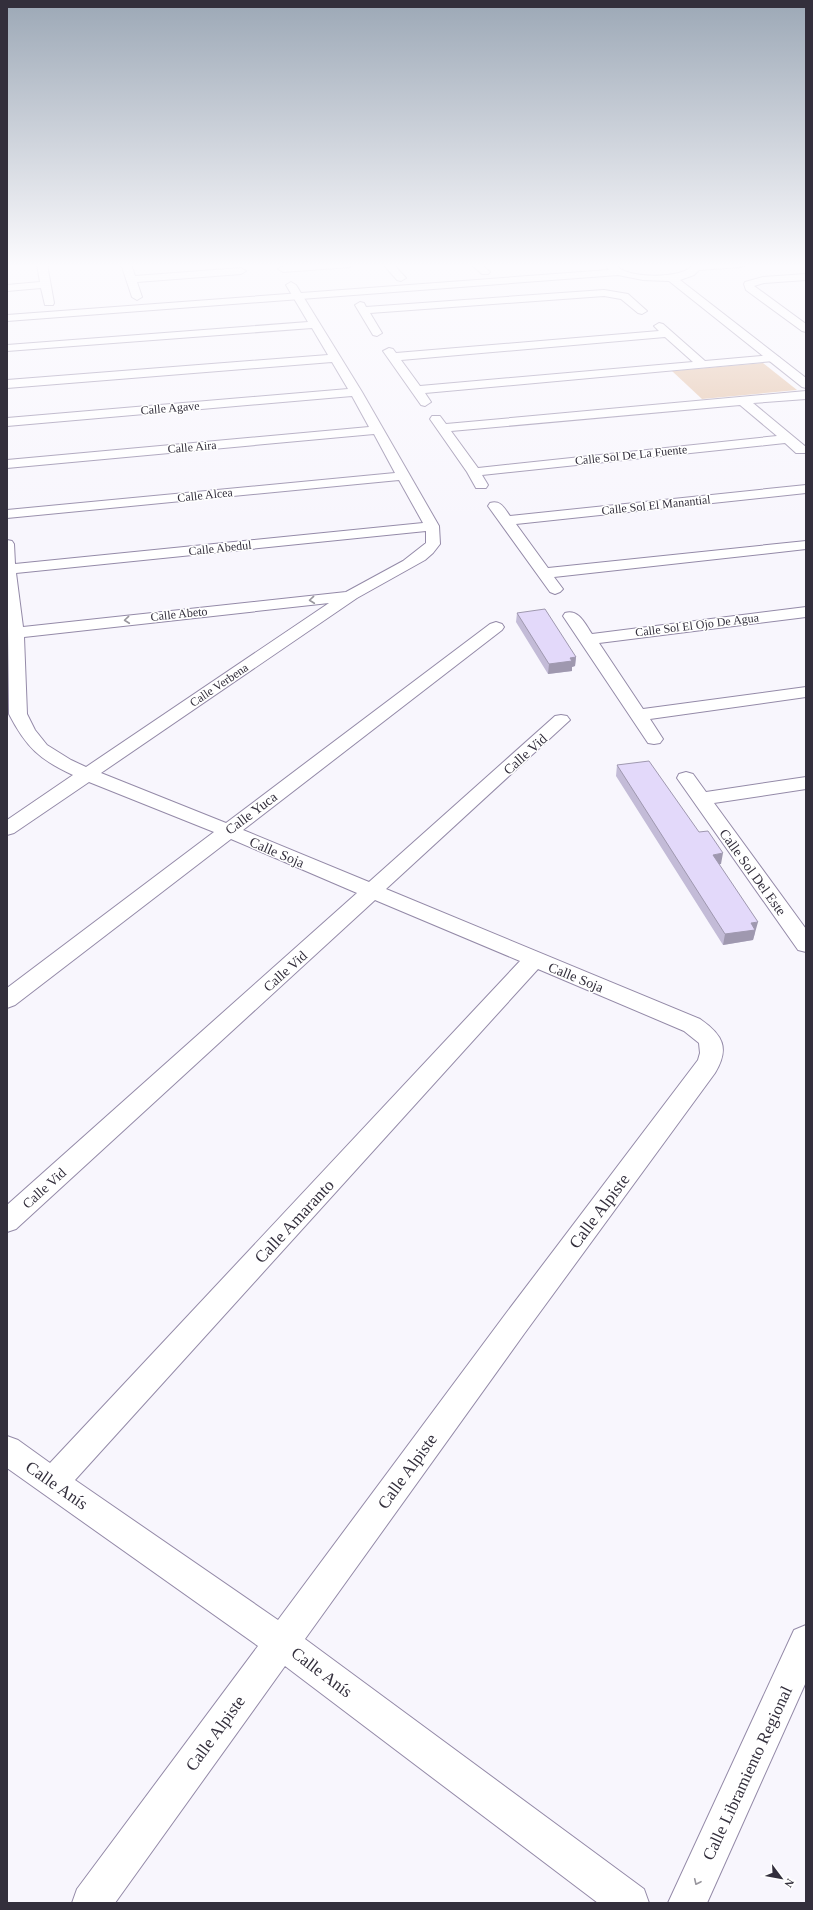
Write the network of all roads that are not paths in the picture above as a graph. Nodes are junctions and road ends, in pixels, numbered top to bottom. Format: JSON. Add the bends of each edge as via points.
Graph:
{"nodes":[{"id":1,"x":332,"y":353,"type":"edge"},
{"id":2,"x":401,"y":353,"type":"edge"},
{"id":3,"x":690,"y":353,"type":"edge"},
{"id":4,"x":768,"y":353,"type":"edge"},
{"id":5,"x":335,"y":358,"type":"junction"},
{"id":6,"x":774,"y":358,"type":"junction"},
{"id":7,"x":704,"y":365,"type":"junction"},
{"id":8,"x":7,"y":384,"type":"edge"},
{"id":9,"x":806,"y":384,"type":"edge"},
{"id":10,"x":416,"y":390,"type":"junction"},
{"id":11,"x":356,"y":392,"type":"junction"},
{"id":12,"x":806,"y":395,"type":"edge"},
{"id":13,"x":743,"y":401,"type":"junction"},
{"id":14,"x":426,"y":402,"type":"dead end"},
{"id":15,"x":7,"y":422,"type":"edge"},
{"id":16,"x":377,"y":430,"type":"junction"},
{"id":17,"x":788,"y":439,"type":"junction"},
{"id":18,"x":801,"y":450,"type":"dead end"},
{"id":19,"x":7,"y":464,"type":"edge"},
{"id":20,"x":474,"y":472,"type":"junction"},
{"id":21,"x":403,"y":476,"type":"junction"},
{"id":22,"x":482,"y":486,"type":"dead end"},
{"id":23,"x":806,"y":488,"type":"edge"},
{"id":24,"x":495,"y":506,"type":"dead end"},
{"id":25,"x":7,"y":514,"type":"edge"},
{"id":26,"x":506,"y":521,"type":"junction"},
{"id":27,"x":432,"y":526,"type":"junction"},
{"id":28,"x":7,"y":544,"type":"edge"},
{"id":29,"x":806,"y":545,"type":"edge"},
{"id":30,"x":8,"y":569,"type":"edge"},
{"id":31,"x":544,"y":574,"type":"junction"},
{"id":32,"x":555,"y":589,"type":"dead end"},
{"id":33,"x":351,"y":595,"type":"junction"},
{"id":34,"x":806,"y":612,"type":"edge"},
{"id":35,"x":324,"y":613,"type":"junction"},
{"id":36,"x":571,"y":616,"type":"dead end"},
{"id":37,"x":496,"y":627,"type":"dead end"},
{"id":38,"x":588,"y":639,"type":"junction"},
{"id":39,"x":12,"y":640,"type":"edge"},
{"id":40,"x":806,"y":692,"type":"edge"},
{"id":41,"x":639,"y":715,"type":"junction"},
{"id":42,"x":561,"y":720,"type":"dead end"},
{"id":43,"x":654,"y":739,"type":"dead end"},
{"id":44,"x":86,"y":774,"type":"junction"},
{"id":45,"x":686,"y":778,"type":"dead end"},
{"id":46,"x":806,"y":783,"type":"edge"},
{"id":47,"x":701,"y":799,"type":"junction"},
{"id":48,"x":7,"y":829,"type":"edge"},
{"id":49,"x":228,"y":831,"type":"junction"},
{"id":50,"x":372,"y":892,"type":"junction"},
{"id":51,"x":806,"y":944,"type":"edge"},
{"id":52,"x":534,"y":960,"type":"junction"},
{"id":53,"x":7,"y":1000,"type":"edge"},
{"id":54,"x":708,"y":1038,"type":"joint"},
{"id":55,"x":7,"y":1221,"type":"edge"},
{"id":56,"x":7,"y":1450,"type":"edge"},
{"id":57,"x":53,"y":1482,"type":"junction"},
{"id":58,"x":281,"y":1642,"type":"junction"},
{"id":59,"x":806,"y":1642,"type":"edge"},
{"id":60,"x":91,"y":1903,"type":"edge"},
{"id":61,"x":630,"y":1903,"type":"edge"},
{"id":62,"x":687,"y":1903,"type":"edge"}],
"edges":[{"from":1,"to":5,"type":"street"},
{"from":2,"to":10,"type":"street","via":[[391,354]]},
{"from":3,"to":7,"type":"street"},
{"from":4,"to":6,"type":"street"},
{"from":5,"to":8,"type":"street"},
{"from":5,"to":11,"type":"street"},
{"from":6,"to":7,"type":"street"},
{"from":6,"to":9,"type":"street"},
{"from":7,"to":10,"type":"street"},
{"from":10,"to":14,"type":"street"},
{"from":11,"to":15,"type":"street","name":"Calle Agave"},
{"from":11,"to":16,"type":"street"},
{"from":12,"to":13,"type":"street"},
{"from":13,"to":17,"type":"street"},
{"from":13,"to":20,"type":"street","via":[[440,424]]},
{"from":16,"to":19,"type":"street","name":"Calle Aira"},
{"from":16,"to":21,"type":"street"},
{"from":17,"to":18,"type":"street"},
{"from":17,"to":20,"type":"street","name":"Calle Sol De La Fuente"},
{"from":20,"to":22,"type":"street"},
{"from":21,"to":25,"type":"street","name":"Calle Alcea"},
{"from":21,"to":27,"type":"street"},
{"from":23,"to":26,"type":"street","name":"Calle Sol El Manantial"},
{"from":24,"to":26,"type":"street"},
{"from":26,"to":31,"type":"street"},
{"from":27,"to":30,"type":"street","name":"Calle Abedul"},
{"from":27,"to":33,"type":"street","name":"Calle Verbena","via":[[433,544],[424,554]]},
{"from":28,"to":30,"type":"street","name":"Calle Soja"},
{"from":29,"to":31,"type":"street"},
{"from":30,"to":39,"type":"street","name":"Calle Soja"},
{"from":31,"to":32,"type":"street"},
{"from":33,"to":35,"type":"street","name":"Calle Verbena"},
{"from":33,"to":39,"type":"street","name":"Calle Abeto","one_way":true},
{"from":34,"to":38,"type":"street","name":"Calle Sol El Ojo De Agua"},
{"from":35,"to":39,"type":"street","name":"Calle Abeto"},
{"from":35,"to":44,"type":"street","name":"Calle Verbena"},
{"from":36,"to":38,"type":"street"},
{"from":37,"to":49,"type":"street","name":"Calle Yuca"},
{"from":38,"to":41,"type":"street"},
{"from":39,"to":44,"type":"street","name":"Calle Soja","via":[[18,714],[26,732],[41,749]]},
{"from":40,"to":41,"type":"street"},
{"from":41,"to":43,"type":"street"},
{"from":42,"to":50,"type":"street","name":"Calle Vid"},
{"from":44,"to":48,"type":"street","name":"Calle Verbena"},
{"from":44,"to":49,"type":"street","name":"Calle Soja"},
{"from":45,"to":47,"type":"street","name":"Calle Sol Del Este"},
{"from":46,"to":47,"type":"street"},
{"from":47,"to":51,"type":"street","name":"Calle Sol Del Este"},
{"from":49,"to":50,"type":"street","name":"Calle Soja"},
{"from":49,"to":53,"type":"street","name":"Calle Yuca"},
{"from":50,"to":52,"type":"street","name":"Calle Soja"},
{"from":50,"to":55,"type":"street","name":"Calle Vid"},
{"from":52,"to":54,"type":"street","name":"Calle Soja","via":[[692,1025]]},
{"from":52,"to":57,"type":"street","name":"Calle Amaranto"},
{"from":54,"to":58,"type":"street","name":"Calle Alpiste","via":[[713,1048],[713,1056],[707,1067]]},
{"from":56,"to":57,"type":"street","name":"Calle Anís"},
{"from":57,"to":58,"type":"street","name":"Calle Anís"},
{"from":58,"to":60,"type":"street","name":"Calle Alpiste"},
{"from":58,"to":61,"type":"street","name":"Calle Anís"},
{"from":59,"to":62,"type":"street","name":"Calle Libramiento Regional","one_way":true}]}
